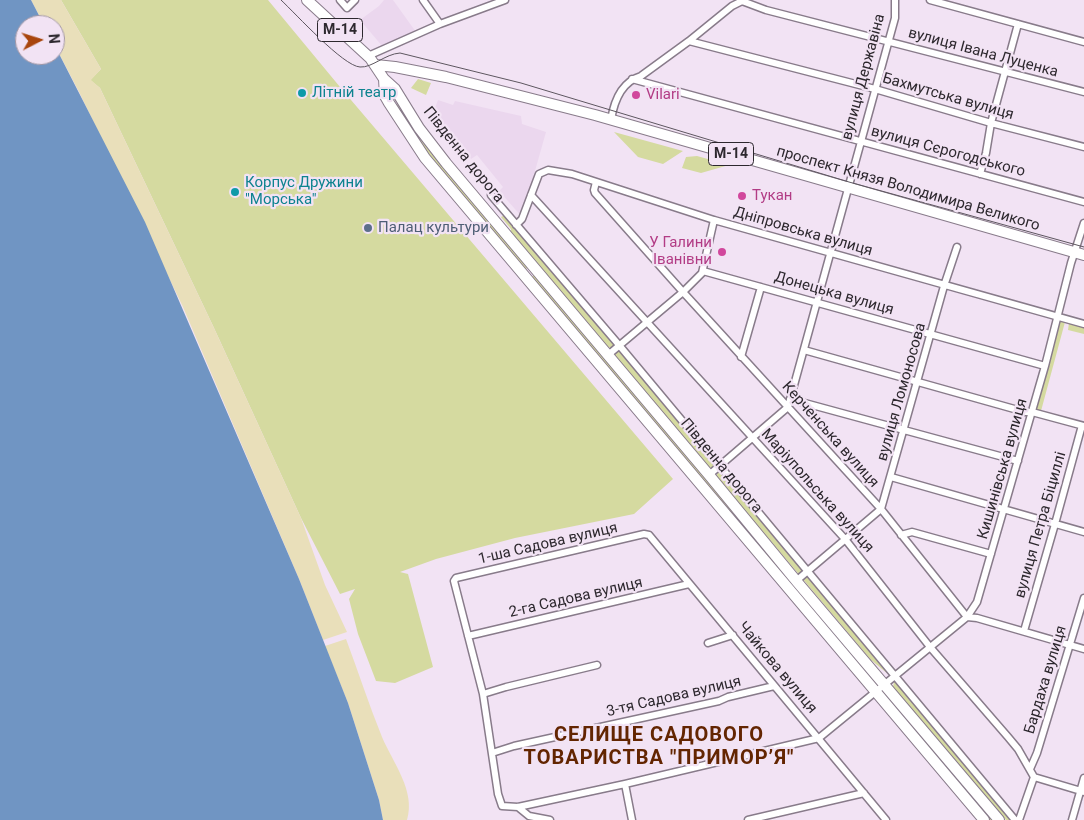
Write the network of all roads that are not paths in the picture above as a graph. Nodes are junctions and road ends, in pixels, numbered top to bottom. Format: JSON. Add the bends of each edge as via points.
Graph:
{"nodes":[{"id":1,"x":307,"y":0,"type":"edge"},
{"id":2,"x":340,"y":0,"type":"edge"},
{"id":3,"x":355,"y":0,"type":"edge"},
{"id":4,"x":423,"y":0,"type":"edge"},
{"id":5,"x":505,"y":0,"type":"edge"},
{"id":6,"x":895,"y":0,"type":"edge"},
{"id":7,"x":930,"y":0,"type":"edge"},
{"id":8,"x":440,"y":24,"type":"junction"},
{"id":9,"x":1018,"y":24,"type":"junction"},
{"id":10,"x":689,"y":41,"type":"junction"},
{"id":11,"x":889,"y":41,"type":"junction"},
{"id":12,"x":1084,"y":42,"type":"edge"},
{"id":13,"x":368,"y":56,"type":"junction"},
{"id":14,"x":376,"y":65,"type":"junction"},
{"id":15,"x":1005,"y":71,"type":"junction"},
{"id":16,"x":631,"y":79,"type":"junction"},
{"id":17,"x":384,"y":80,"type":"junction"},
{"id":18,"x":875,"y":90,"type":"junction"},
{"id":19,"x":1084,"y":92,"type":"edge"},
{"id":20,"x":611,"y":120,"type":"junction"},
{"id":21,"x":991,"y":123,"type":"junction"},
{"id":22,"x":861,"y":141,"type":"junction"},
{"id":23,"x":1084,"y":147,"type":"edge"},
{"id":24,"x":980,"y":174,"type":"junction"},
{"id":25,"x":596,"y":182,"type":"junction"},
{"id":26,"x":848,"y":188,"type":"junction"},
{"id":27,"x":491,"y":195,"type":"dead end"},
{"id":28,"x":531,"y":195,"type":"junction"},
{"id":29,"x":1084,"y":202,"type":"edge"},
{"id":30,"x":714,"y":220,"type":"junction"},
{"id":31,"x":1084,"y":223,"type":"edge"},
{"id":32,"x":516,"y":225,"type":"junction"},
{"id":33,"x":957,"y":248,"type":"dead end"},
{"id":34,"x":830,"y":253,"type":"junction"},
{"id":35,"x":1079,"y":254,"type":"edge"},
{"id":36,"x":534,"y":266,"type":"junction"},
{"id":37,"x":703,"y":271,"type":"junction"},
{"id":38,"x":524,"y":275,"type":"junction"},
{"id":39,"x":944,"y":286,"type":"junction"},
{"id":40,"x":761,"y":287,"type":"junction"},
{"id":41,"x":683,"y":292,"type":"junction"},
{"id":42,"x":817,"y":303,"type":"junction"},
{"id":43,"x":1058,"y":317,"type":"junction"},
{"id":44,"x":647,"y":322,"type":"junction"},
{"id":45,"x":1084,"y":324,"type":"edge"},
{"id":46,"x":931,"y":335,"type":"junction"},
{"id":47,"x":619,"y":345,"type":"junction"},
{"id":48,"x":804,"y":350,"type":"junction"},
{"id":49,"x":608,"y":355,"type":"junction"},
{"id":50,"x":741,"y":357,"type":"junction"},
{"id":51,"x":1045,"y":366,"type":"junction"},
{"id":52,"x":917,"y":382,"type":"junction"},
{"id":53,"x":790,"y":399,"type":"junction"},
{"id":54,"x":788,"y":407,"type":"junction"},
{"id":55,"x":1032,"y":412,"type":"junction"},
{"id":56,"x":1083,"y":426,"type":"edge"},
{"id":57,"x":904,"y":429,"type":"junction"},
{"id":58,"x":752,"y":438,"type":"junction"},
{"id":59,"x":1018,"y":461,"type":"junction"},
{"id":60,"x":719,"y":466,"type":"junction"},
{"id":61,"x":709,"y":475,"type":"junction"},
{"id":62,"x":891,"y":477,"type":"junction"},
{"id":63,"x":881,"y":509,"type":"junction"},
{"id":64,"x":1004,"y":509,"type":"junction"},
{"id":65,"x":1055,"y":524,"type":"junction"},
{"id":66,"x":1084,"y":532,"type":"edge"},
{"id":67,"x":647,"y":534,"type":"joint"},
{"id":68,"x":901,"y":535,"type":"junction"},
{"id":69,"x":845,"y":539,"type":"junction"},
{"id":70,"x":991,"y":554,"type":"junction"},
{"id":71,"x":809,"y":571,"type":"junction"},
{"id":72,"x":796,"y":581,"type":"junction"},
{"id":73,"x":689,"y":584,"type":"junction"},
{"id":74,"x":1084,"y":598,"type":"edge"},
{"id":75,"x":967,"y":618,"type":"junction"},
{"id":76,"x":1024,"y":631,"type":"junction"},
{"id":77,"x":733,"y":635,"type":"junction"},
{"id":78,"x":468,"y":636,"type":"junction"},
{"id":79,"x":708,"y":644,"type":"dead end"},
{"id":80,"x":1070,"y":645,"type":"junction"},
{"id":81,"x":930,"y":647,"type":"junction"},
{"id":82,"x":1084,"y":648,"type":"edge"},
{"id":83,"x":597,"y":665,"type":"dead end"},
{"id":84,"x":894,"y":676,"type":"junction"},
{"id":85,"x":884,"y":684,"type":"junction"},
{"id":86,"x":774,"y":686,"type":"junction"},
{"id":87,"x":876,"y":691,"type":"junction"},
{"id":88,"x":482,"y":694,"type":"junction"},
{"id":89,"x":819,"y":738,"type":"junction"},
{"id":90,"x":492,"y":753,"type":"junction"},
{"id":91,"x":1030,"y":769,"type":"junction"},
{"id":92,"x":1034,"y":777,"type":"junction"},
{"id":93,"x":1084,"y":778,"type":"edge"},
{"id":94,"x":625,"y":784,"type":"junction"},
{"id":95,"x":1082,"y":792,"type":"edge"},
{"id":96,"x":864,"y":793,"type":"junction"},
{"id":97,"x":518,"y":807,"type":"junction"},
{"id":98,"x":550,"y":820,"type":"edge"},
{"id":99,"x":632,"y":820,"type":"edge"},
{"id":100,"x":748,"y":820,"type":"edge"},
{"id":101,"x":886,"y":820,"type":"edge"},
{"id":102,"x":984,"y":820,"type":"edge"},
{"id":103,"x":1000,"y":820,"type":"edge"},
{"id":104,"x":1015,"y":820,"type":"edge"},
{"id":105,"x":1019,"y":820,"type":"edge"},
{"id":106,"x":1072,"y":820,"type":"edge"}],
"edges":[{"from":1,"to":13,"type":"main road","number":"М-14"},
{"from":2,"to":3,"type":"street","via":[[347,8]]},
{"from":4,"to":8,"type":"street"},
{"from":5,"to":8,"type":"street"},
{"from":6,"to":11,"type":"street","name":"вулиця Державіна","via":[[895,18]]},
{"from":7,"to":9,"type":"street"},
{"from":8,"to":13,"type":"street"},
{"from":9,"to":12,"type":"street"},
{"from":9,"to":15,"type":"street"},
{"from":10,"to":11,"type":"street","name":"вулиця Івана Луценка","via":[[742,1]]},
{"from":10,"to":16,"type":"street"},
{"from":10,"to":18,"type":"street","name":"Бахмутська вулиця"},
{"from":11,"to":15,"type":"street","name":"вулиця Івана Луценка"},
{"from":11,"to":18,"type":"street","name":"вулиця Державіна"},
{"from":13,"to":14,"type":"main road","number":"М-14"},
{"from":14,"to":17,"type":"main road","number":"М-14"},
{"from":14,"to":20,"type":"main road","name":"проспект Князя Володимира Великого","number":"М-14","via":[[446,77]]},
{"from":15,"to":19,"type":"street","name":"вулиця Івана Луценка"},
{"from":15,"to":21,"type":"street"},
{"from":16,"to":20,"type":"street","via":[[618,94]]},
{"from":16,"to":22,"type":"street","name":"вулиця Сєрогодського"},
{"from":17,"to":36,"type":"main road","name":"Південна дорога","via":[[395,88],[419,128],[446,163]]},
{"from":17,"to":38,"type":"main road","name":"Південна дорога","via":[[385,96],[425,158]]},
{"from":18,"to":21,"type":"street","name":"Бахмутська вулиця"},
{"from":18,"to":22,"type":"street","name":"вулиця Державіна"},
{"from":20,"to":26,"type":"main road","name":"проспект Князя Володимира Великого","number":"М-14"},
{"from":21,"to":23,"type":"street","name":"Бахмутська вулиця"},
{"from":21,"to":24,"type":"street"},
{"from":22,"to":24,"type":"street","name":"вулиця Сєрогодського"},
{"from":22,"to":26,"type":"street","name":"вулиця Державіна"},
{"from":24,"to":29,"type":"street","name":"вулиця Сєрогодського"},
{"from":25,"to":28,"type":"street","name":"Дніпровська вулиця","via":[[548,170],[537,176]]},
{"from":25,"to":30,"type":"street","name":"Дніпровська вулиця"},
{"from":25,"to":41,"type":"street","name":"Керченська вулиця","via":[[595,193]]},
{"from":26,"to":34,"type":"street","name":"вулиця Державіна"},
{"from":26,"to":35,"type":"main road","name":"проспект Князя Володимира Великого","number":"М-14"},
{"from":27,"to":32,"type":"street"},
{"from":28,"to":32,"type":"street","via":[[522,219]]},
{"from":28,"to":44,"type":"street","name":"Маріупольська вулиця"},
{"from":30,"to":34,"type":"street","name":"Дніпровська вулиця"},
{"from":30,"to":37,"type":"street"},
{"from":31,"to":35,"type":"street","name":"Кишинівська вулиця"},
{"from":32,"to":47,"type":"street"},
{"from":33,"to":39,"type":"street","name":"вулиця Ломоносова"},
{"from":34,"to":39,"type":"street","name":"Дніпровська вулиця"},
{"from":34,"to":42,"type":"street","name":"вулиця Державіна"},
{"from":35,"to":43,"type":"street","name":"Кишинівська вулиця"},
{"from":36,"to":38,"type":"main road"},
{"from":36,"to":49,"type":"main road","name":"Південна дорога"},
{"from":37,"to":40,"type":"street","name":"Донецька вулиця"},
{"from":37,"to":41,"type":"street"},
{"from":38,"to":87,"type":"main road","name":"Південна дорога"},
{"from":39,"to":43,"type":"street","name":"Дніпровська вулиця"},
{"from":39,"to":46,"type":"street","name":"вулиця Ломоносова"},
{"from":40,"to":42,"type":"street","name":"Донецька вулиця"},
{"from":40,"to":50,"type":"street"},
{"from":41,"to":44,"type":"street"},
{"from":41,"to":50,"type":"street","name":"Керченська вулиця"},
{"from":42,"to":46,"type":"street","name":"Донецька вулиця"},
{"from":42,"to":48,"type":"street","name":"вулиця Державіна"},
{"from":43,"to":45,"type":"street","name":"Дніпровська вулиця"},
{"from":43,"to":51,"type":"street","name":"Кишинівська вулиця"},
{"from":44,"to":47,"type":"street"},
{"from":44,"to":58,"type":"street","name":"Маріупольська вулиця"},
{"from":46,"to":51,"type":"street","name":"Донецька вулиця"},
{"from":46,"to":52,"type":"street","name":"вулиця Ломоносова"},
{"from":47,"to":49,"type":"street"},
{"from":47,"to":60,"type":"street"},
{"from":48,"to":52,"type":"street"},
{"from":48,"to":53,"type":"street","name":"вулиця Державіна"},
{"from":49,"to":61,"type":"main road","name":"Південна дорога"},
{"from":50,"to":54,"type":"street","name":"Керченська вулиця"},
{"from":51,"to":55,"type":"street","name":"Кишинівська вулиця"},
{"from":52,"to":55,"type":"street"},
{"from":52,"to":57,"type":"street","name":"вулиця Ломоносова"},
{"from":53,"to":54,"type":"street","name":"вулиця Державіна"},
{"from":53,"to":57,"type":"street"},
{"from":54,"to":58,"type":"street"},
{"from":54,"to":63,"type":"street","name":"Керченська вулиця"},
{"from":55,"to":56,"type":"street"},
{"from":55,"to":59,"type":"street","name":"Кишинівська вулиця"},
{"from":56,"to":65,"type":"street","name":"вулиця Петра Біциллі"},
{"from":57,"to":59,"type":"street"},
{"from":57,"to":62,"type":"street","name":"вулиця Ломоносова"},
{"from":58,"to":60,"type":"street"},
{"from":58,"to":69,"type":"street","name":"Маріупольська вулиця"},
{"from":59,"to":64,"type":"street","name":"Кишинівська вулиця"},
{"from":60,"to":61,"type":"street"},
{"from":60,"to":71,"type":"street"},
{"from":61,"to":72,"type":"main road","name":"Південна дорога"},
{"from":62,"to":63,"type":"street","name":"вулиця Ломоносова"},
{"from":62,"to":64,"type":"street"},
{"from":63,"to":68,"type":"street","name":"Керченська вулиця"},
{"from":63,"to":69,"type":"street"},
{"from":64,"to":65,"type":"street"},
{"from":64,"to":70,"type":"street","name":"Кишинівська вулиця"},
{"from":65,"to":66,"type":"street"},
{"from":65,"to":76,"type":"street","name":"вулиця Петра Біциллі"},
{"from":67,"to":73,"type":"street","name":"Чайкова вулиця"},
{"from":67,"to":78,"type":"street","name":"1-ша Садова вулиця","via":[[454,580]]},
{"from":68,"to":70,"type":"street","via":[[912,532]]},
{"from":68,"to":75,"type":"street","name":"Керченська вулиця"},
{"from":69,"to":71,"type":"street"},
{"from":69,"to":81,"type":"street","name":"Маріупольська вулиця"},
{"from":70,"to":75,"type":"street","name":"Кишинівська вулиця","via":[[977,602]]},
{"from":71,"to":72,"type":"street"},
{"from":71,"to":84,"type":"street"},
{"from":72,"to":85,"type":"main road","name":"Південна дорога"},
{"from":73,"to":77,"type":"street","name":"Чайкова вулиця"},
{"from":73,"to":78,"type":"street","name":"2-га Садова вулиця"},
{"from":74,"to":80,"type":"street","name":"Бардаха вулиця"},
{"from":75,"to":76,"type":"street"},
{"from":75,"to":81,"type":"street","name":"Кишинівська вулиця"},
{"from":76,"to":80,"type":"street"},
{"from":77,"to":79,"type":"street"},
{"from":77,"to":86,"type":"street","name":"Чайкова вулиця"},
{"from":78,"to":88,"type":"street"},
{"from":80,"to":82,"type":"street"},
{"from":80,"to":91,"type":"street","name":"Бардаха вулиця"},
{"from":81,"to":84,"type":"street","name":"Кишинівська вулиця"},
{"from":81,"to":91,"type":"street","name":"Маріупольська вулиця","via":[[1008,737]]},
{"from":83,"to":88,"type":"street"},
{"from":84,"to":85,"type":"street","name":"Кишинівська вулиця"},
{"from":84,"to":104,"type":"street"},
{"from":85,"to":87,"type":"street","name":"Кишинівська вулиця"},
{"from":85,"to":103,"type":"main road","name":"Південна дорога"},
{"from":86,"to":89,"type":"street","name":"Чайкова вулиця"},
{"from":86,"to":90,"type":"street","name":"3-тя Садова вулиця"},
{"from":87,"to":89,"type":"street","name":"Кишинівська вулиця"},
{"from":87,"to":102,"type":"main road","name":"Південна дорога"},
{"from":88,"to":90,"type":"street"},
{"from":89,"to":94,"type":"street"},
{"from":89,"to":96,"type":"street","name":"Чайкова вулиця"},
{"from":90,"to":97,"type":"street","via":[[502,806]]},
{"from":91,"to":92,"type":"street","name":"Маріупольська вулиця"},
{"from":92,"to":95,"type":"street"},
{"from":92,"to":105,"type":"street"},
{"from":93,"to":95,"type":"street"},
{"from":94,"to":97,"type":"street"},
{"from":94,"to":99,"type":"street"},
{"from":95,"to":106,"type":"street"},
{"from":96,"to":100,"type":"street"},
{"from":96,"to":101,"type":"street","name":"Чайкова вулиця"},
{"from":97,"to":98,"type":"street","via":[[529,816]]}]}
